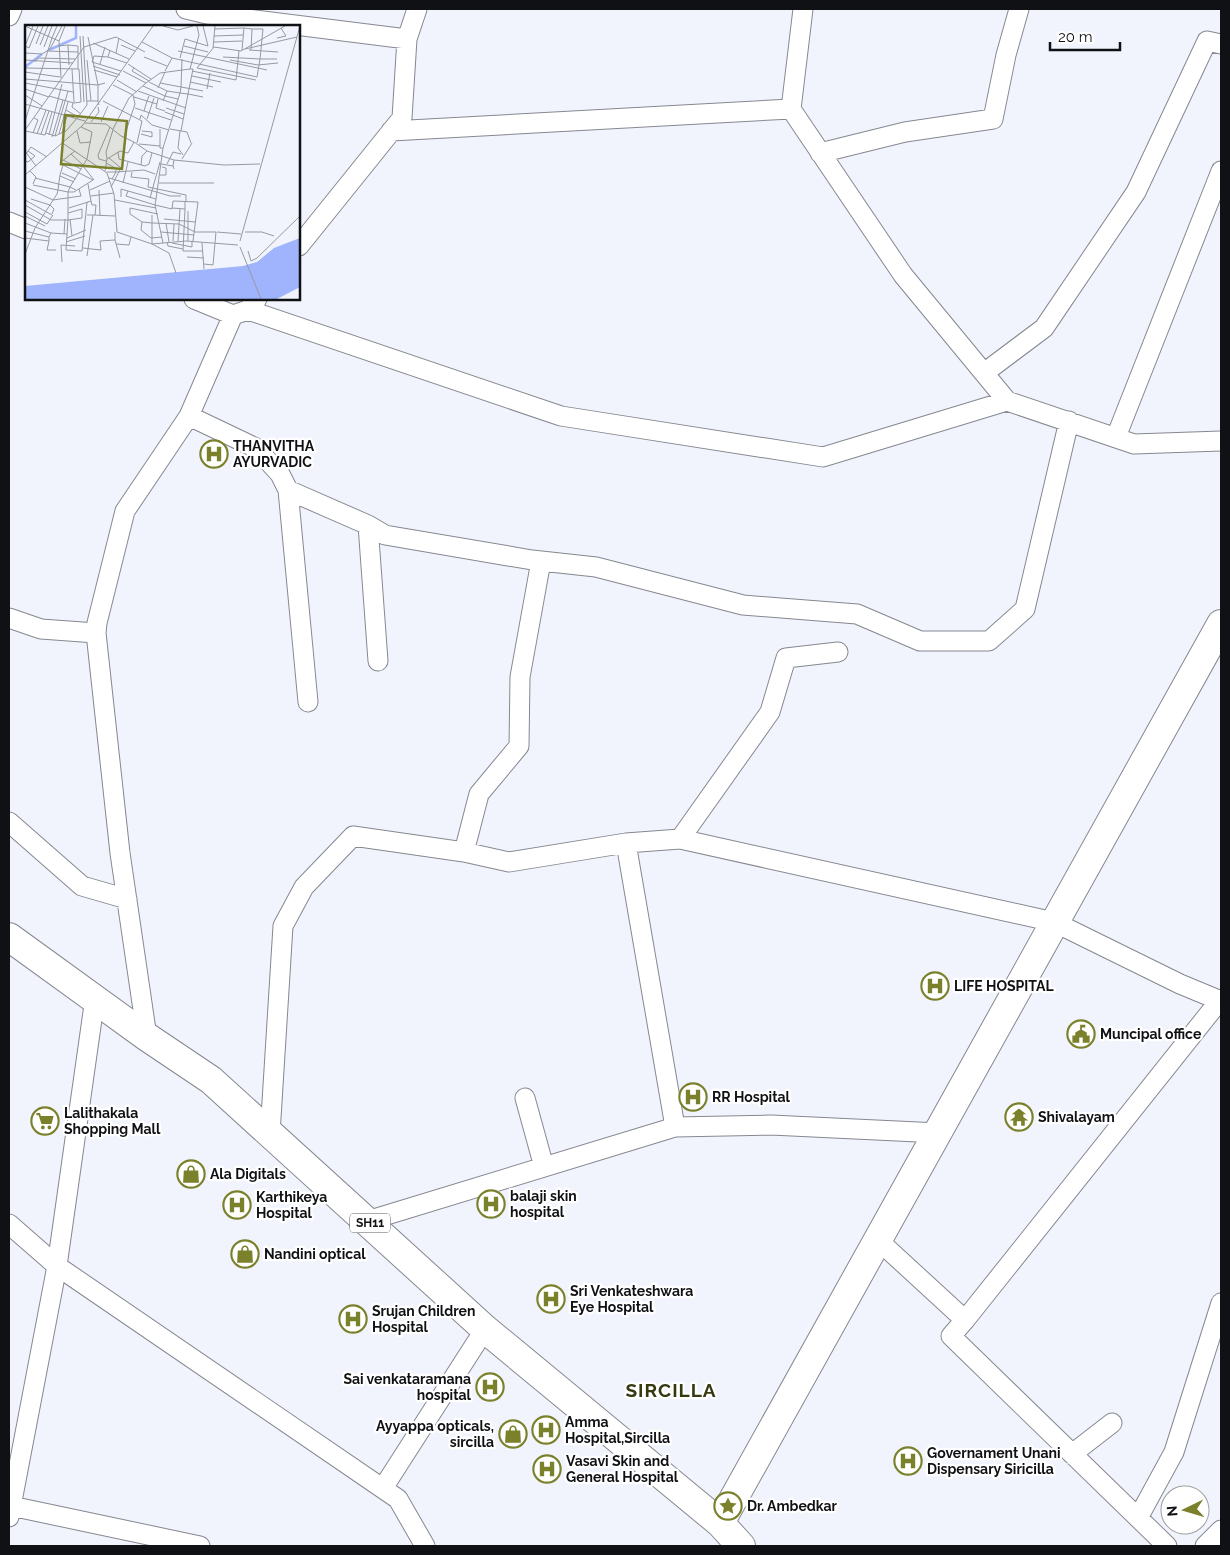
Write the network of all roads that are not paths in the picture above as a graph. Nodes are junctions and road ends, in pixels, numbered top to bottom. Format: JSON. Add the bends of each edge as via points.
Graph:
{"nodes":[{"id":1,"x":12,"y":9,"type":"edge"},
{"id":2,"x":186,"y":9,"type":"edge"},
{"id":3,"x":417,"y":9,"type":"edge"},
{"id":4,"x":803,"y":9,"type":"edge"},
{"id":5,"x":1019,"y":9,"type":"edge"},
{"id":6,"x":9,"y":16,"type":"edge"},
{"id":7,"x":295,"y":25,"type":"edge"},
{"id":8,"x":300,"y":26,"type":"edge"},
{"id":9,"x":407,"y":39,"type":"junction"},
{"id":10,"x":1221,"y":44,"type":"edge"},
{"id":11,"x":791,"y":109,"type":"junction"},
{"id":12,"x":390,"y":131,"type":"junction"},
{"id":13,"x":820,"y":152,"type":"junction"},
{"id":14,"x":1221,"y":171,"type":"edge"},
{"id":15,"x":9,"y":222,"type":"edge"},
{"id":16,"x":25,"y":229,"type":"edge"},
{"id":17,"x":300,"y":245,"type":"edge"},
{"id":18,"x":200,"y":300,"type":"edge"},
{"id":19,"x":246,"y":308,"type":"edge"},
{"id":20,"x":984,"y":373,"type":"junction"},
{"id":21,"x":1007,"y":400,"type":"junction"},
{"id":22,"x":190,"y":416,"type":"junction"},
{"id":23,"x":1069,"y":421,"type":"junction"},
{"id":24,"x":1116,"y":437,"type":"junction"},
{"id":25,"x":1221,"y":441,"type":"edge"},
{"id":26,"x":288,"y":490,"type":"junction"},
{"id":27,"x":368,"y":525,"type":"junction"},
{"id":28,"x":541,"y":561,"type":"junction"},
{"id":29,"x":9,"y":618,"type":"edge"},
{"id":30,"x":1221,"y":624,"type":"edge"},
{"id":31,"x":96,"y":633,"type":"junction"},
{"id":32,"x":838,"y":652,"type":"dead end"},
{"id":33,"x":378,"y":661,"type":"dead end"},
{"id":34,"x":308,"y":702,"type":"dead end"},
{"id":35,"x":9,"y":822,"type":"edge"},
{"id":36,"x":680,"y":839,"type":"junction"},
{"id":37,"x":626,"y":843,"type":"junction"},
{"id":38,"x":464,"y":852,"type":"junction"},
{"id":39,"x":127,"y":900,"type":"junction"},
{"id":40,"x":1054,"y":922,"type":"junction"},
{"id":41,"x":9,"y":937,"type":"edge"},
{"id":42,"x":95,"y":998,"type":"junction"},
{"id":43,"x":1221,"y":1001,"type":"edge"},
{"id":44,"x":147,"y":1037,"type":"junction"},
{"id":45,"x":524,"y":1098,"type":"dead end"},
{"id":46,"x":676,"y":1127,"type":"junction"},
{"id":47,"x":939,"y":1133,"type":"junction"},
{"id":48,"x":270,"y":1134,"type":"junction"},
{"id":49,"x":544,"y":1167,"type":"junction"},
{"id":50,"x":367,"y":1221,"type":"junction"},
{"id":51,"x":9,"y":1224,"type":"edge"},
{"id":52,"x":879,"y":1241,"type":"junction"},
{"id":53,"x":57,"y":1266,"type":"junction"},
{"id":54,"x":1221,"y":1304,"type":"edge"},
{"id":55,"x":965,"y":1320,"type":"junction"},
{"id":56,"x":485,"y":1329,"type":"junction"},
{"id":57,"x":1112,"y":1423,"type":"dead end"},
{"id":58,"x":1072,"y":1454,"type":"junction"},
{"id":59,"x":383,"y":1488,"type":"junction"},
{"id":60,"x":10,"y":1512,"type":"edge"},
{"id":61,"x":1138,"y":1518,"type":"junction"},
{"id":62,"x":720,"y":1524,"type":"junction"},
{"id":63,"x":1221,"y":1530,"type":"edge"},
{"id":64,"x":200,"y":1546,"type":"edge"},
{"id":65,"x":425,"y":1546,"type":"edge"},
{"id":66,"x":741,"y":1546,"type":"edge"},
{"id":67,"x":1166,"y":1546,"type":"edge"},
{"id":68,"x":1205,"y":1546,"type":"edge"}],
"edges":[{"from":1,"to":6,"type":"street"},
{"from":2,"to":7,"type":"street"},
{"from":3,"to":9,"type":"street"},
{"from":4,"to":11,"type":"street"},
{"from":5,"to":13,"type":"street","via":[[993,119],[905,132]]},
{"from":8,"to":9,"type":"street"},
{"from":9,"to":12,"type":"street","via":[[402,118]]},
{"from":10,"to":20,"type":"street","via":[[1207,41],[1136,192],[1044,328]]},
{"from":11,"to":12,"type":"street"},
{"from":11,"to":13,"type":"street"},
{"from":12,"to":17,"type":"street"},
{"from":13,"to":20,"type":"street","via":[[903,275]]},
{"from":14,"to":24,"type":"street"},
{"from":15,"to":16,"type":"street"},
{"from":18,"to":19,"type":"street"},
{"from":19,"to":21,"type":"street","via":[[561,416],[823,457]]},
{"from":19,"to":22,"type":"street"},
{"from":20,"to":21,"type":"street"},
{"from":21,"to":23,"type":"street"},
{"from":22,"to":26,"type":"street","via":[[256,448],[280,474]]},
{"from":22,"to":31,"type":"street","via":[[125,511]]},
{"from":23,"to":24,"type":"street"},
{"from":23,"to":28,"type":"street","via":[[1025,609],[989,641],[920,641],[857,614],[743,605],[596,567]]},
{"from":24,"to":25,"type":"street","via":[[1134,444]]},
{"from":26,"to":27,"type":"street"},
{"from":26,"to":34,"type":"street"},
{"from":27,"to":28,"type":"street","via":[[385,535]]},
{"from":27,"to":33,"type":"street"},
{"from":28,"to":38,"type":"street","via":[[520,677],[519,746],[479,794]]},
{"from":29,"to":31,"type":"street","via":[[41,629]]},
{"from":30,"to":40,"type":"main road"},
{"from":31,"to":39,"type":"street"},
{"from":32,"to":36,"type":"street","via":[[786,658],[770,712]]},
{"from":35,"to":39,"type":"street","via":[[82,886]]},
{"from":36,"to":37,"type":"street"},
{"from":36,"to":40,"type":"street"},
{"from":37,"to":38,"type":"street","via":[[509,862]]},
{"from":37,"to":46,"type":"street"},
{"from":38,"to":48,"type":"street","via":[[353,836],[304,887],[283,926]]},
{"from":39,"to":44,"type":"street"},
{"from":40,"to":43,"type":"street"},
{"from":40,"to":47,"type":"main road"},
{"from":41,"to":42,"type":"main road","number":"SH11"},
{"from":42,"to":44,"type":"main road","number":"SH11"},
{"from":42,"to":53,"type":"street"},
{"from":43,"to":55,"type":"street"},
{"from":44,"to":48,"type":"main road","number":"SH11","via":[[210,1080]]},
{"from":45,"to":49,"type":"street"},
{"from":46,"to":47,"type":"street","via":[[771,1125]]},
{"from":46,"to":49,"type":"street"},
{"from":47,"to":52,"type":"main road"},
{"from":48,"to":50,"type":"main road","number":"SH11"},
{"from":49,"to":50,"type":"street"},
{"from":50,"to":56,"type":"main road","number":"SH11"},
{"from":51,"to":53,"type":"street"},
{"from":52,"to":55,"type":"street"},
{"from":52,"to":62,"type":"main road"},
{"from":53,"to":59,"type":"street"},
{"from":53,"to":60,"type":"street"},
{"from":54,"to":61,"type":"street","via":[[1174,1452]]},
{"from":55,"to":58,"type":"street","via":[[951,1336]]},
{"from":56,"to":59,"type":"street"},
{"from":56,"to":62,"type":"main road","number":"SH11"},
{"from":57,"to":58,"type":"street"},
{"from":58,"to":61,"type":"street"},
{"from":59,"to":65,"type":"street","via":[[398,1499]]},
{"from":60,"to":64,"type":"street"},
{"from":61,"to":67,"type":"street"},
{"from":62,"to":66,"type":"main road","number":"SH11"},
{"from":63,"to":68,"type":"street"}]}
